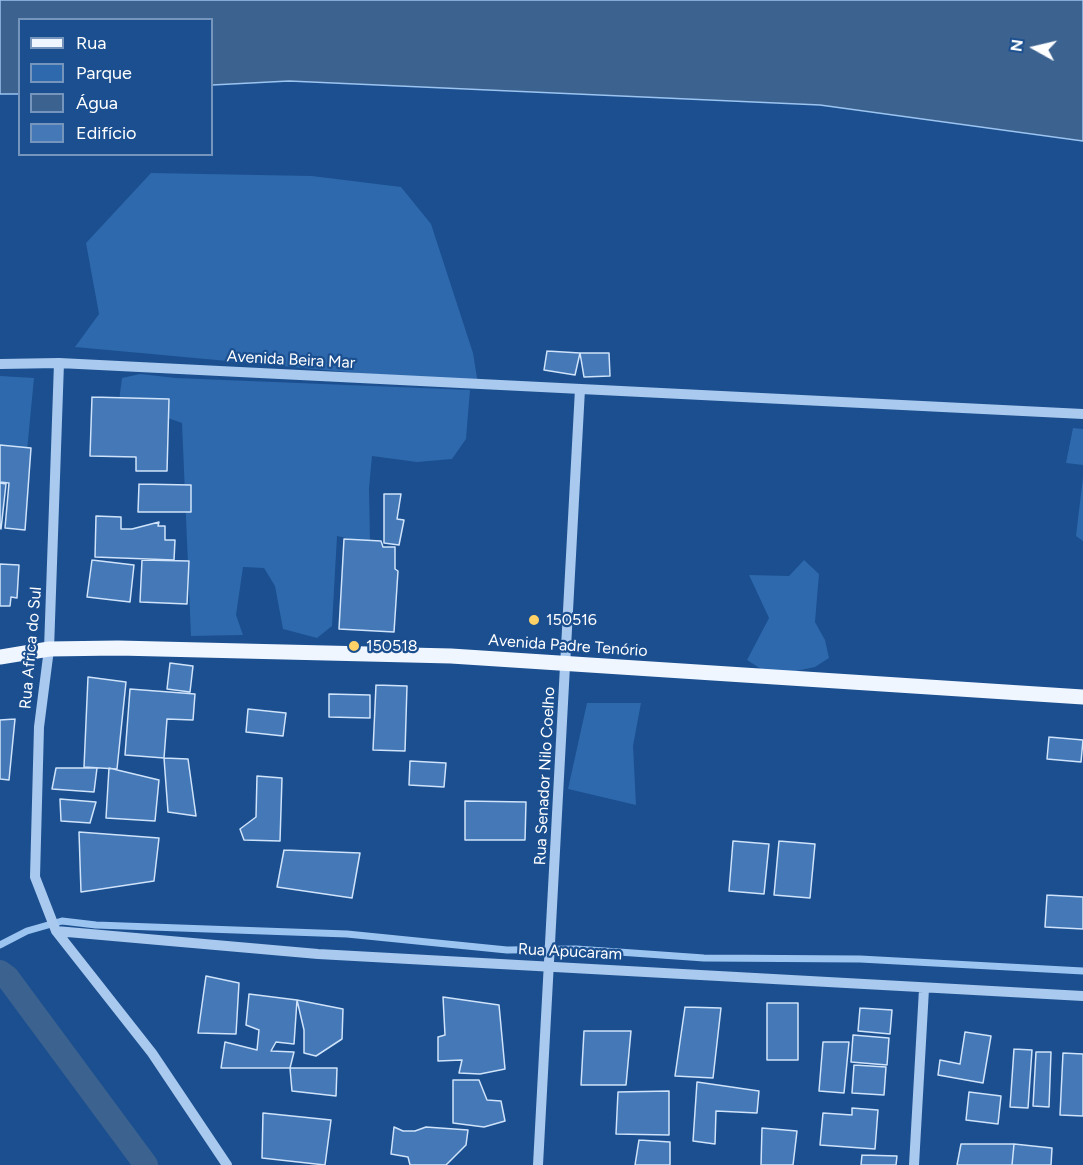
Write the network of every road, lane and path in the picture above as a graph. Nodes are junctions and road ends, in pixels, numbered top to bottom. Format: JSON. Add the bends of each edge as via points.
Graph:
{"nodes":[{"id":1,"x":59,"y":363,"type":"junction"},
{"id":2,"x":0,"y":364,"type":"edge"},
{"id":3,"x":580,"y":389,"type":"junction"},
{"id":4,"x":1083,"y":414,"type":"edge"},
{"id":5,"x":49,"y":649,"type":"junction"},
{"id":6,"x":0,"y":657,"type":"edge"},
{"id":7,"x":566,"y":664,"type":"junction"},
{"id":8,"x":1083,"y":697,"type":"edge"},
{"id":9,"x":56,"y":932,"type":"junction"},
{"id":10,"x":549,"y":965,"type":"junction"},
{"id":11,"x":924,"y":989,"type":"junction"},
{"id":12,"x":1083,"y":996,"type":"edge"},
{"id":13,"x":227,"y":1165,"type":"edge"},
{"id":14,"x":538,"y":1165,"type":"edge"},
{"id":15,"x":914,"y":1165,"type":"edge"}],
"edges":[{"from":1,"to":2,"type":"street","name":"Avenida Beira Mar"},
{"from":1,"to":3,"type":"street","name":"Avenida Beira Mar"},
{"from":1,"to":5,"type":"street","name":"Rua Africa do Sul"},
{"from":3,"to":4,"type":"street","name":"Avenida Beira Mar"},
{"from":3,"to":7,"type":"street","name":"Rua Senador Nilo Coelho"},
{"from":5,"to":6,"type":"main road","name":"Avenida Padre Tenório"},
{"from":5,"to":7,"type":"main road","name":"Avenida Padre Tenório","via":[[451,656]]},
{"from":5,"to":9,"type":"street","name":"Rua Africa do Sul","via":[[39,727],[35,877]]},
{"from":7,"to":8,"type":"main road","name":"Avenida Padre Tenório"},
{"from":7,"to":10,"type":"street","name":"Rua Senador Nilo Coelho"},
{"from":9,"to":10,"type":"street","name":"Rua Apucaram","via":[[318,954]]},
{"from":9,"to":13,"type":"street","name":"Rua Africa do Sul","via":[[152,1053]]},
{"from":10,"to":11,"type":"street","name":"Rua Apucaram"},
{"from":10,"to":14,"type":"street","name":"Rua Senador Nilo Coelho"},
{"from":11,"to":12,"type":"street","name":"Rua Apucaram"},
{"from":11,"to":15,"type":"street"}]}
